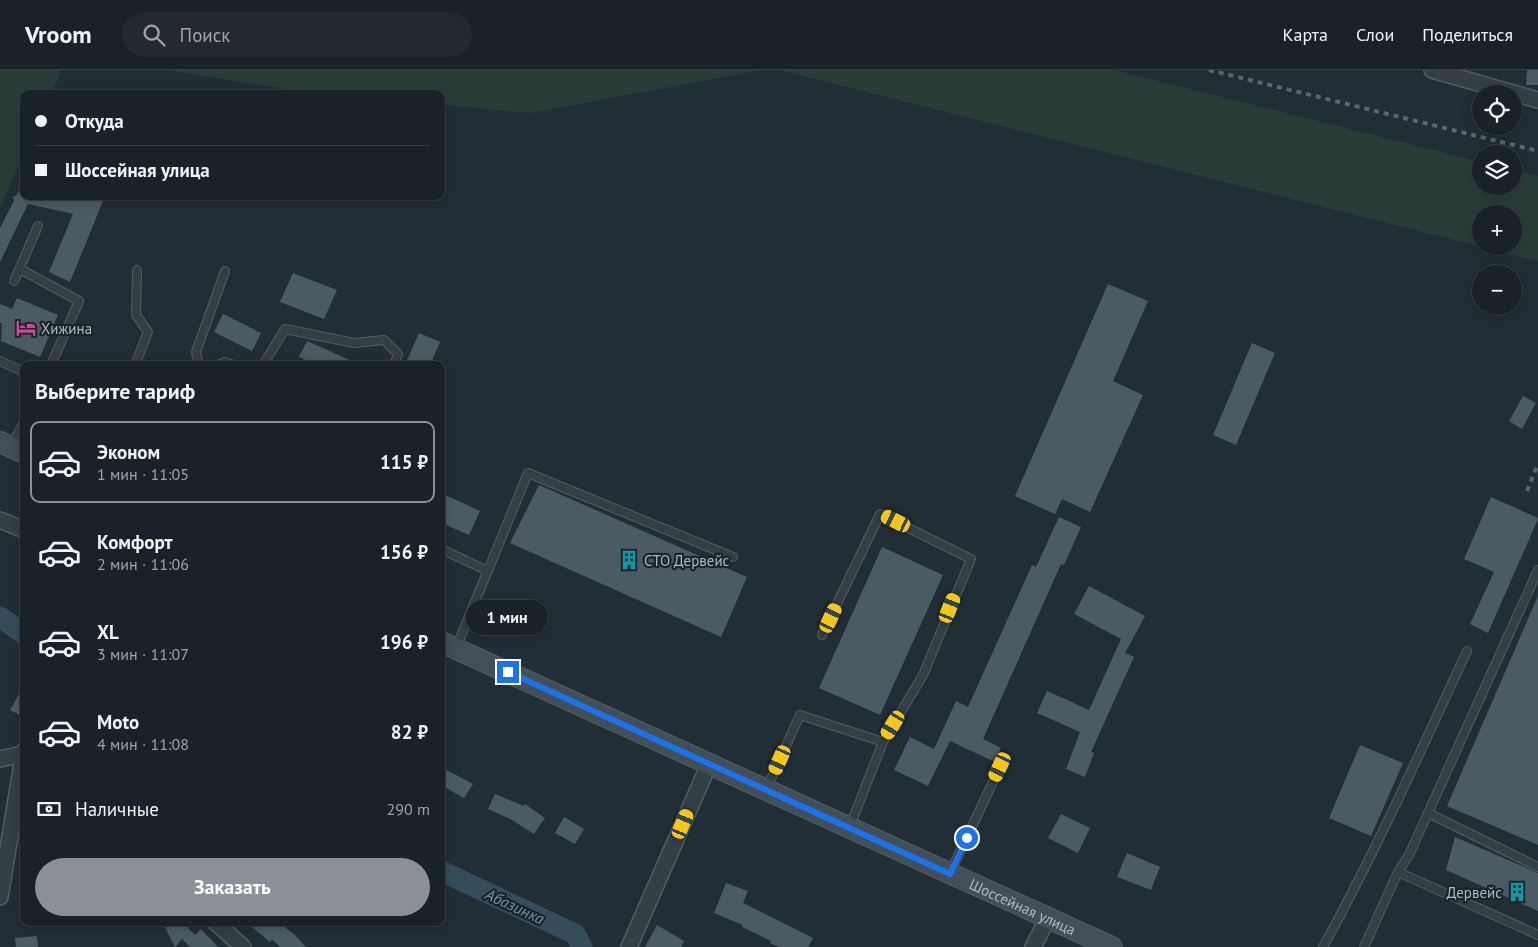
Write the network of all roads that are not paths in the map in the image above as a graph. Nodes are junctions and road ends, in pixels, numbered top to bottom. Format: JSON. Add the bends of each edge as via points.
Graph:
{"nodes":[{"id":1,"x":1432,"y":70,"type":"edge"},
{"id":2,"x":1538,"y":100,"type":"edge"},
{"id":3,"x":38,"y":226,"type":"dead end"},
{"id":4,"x":20,"y":269,"type":"junction"},
{"id":5,"x":137,"y":270,"type":"dead end"},
{"id":6,"x":225,"y":271,"type":"dead end"},
{"id":7,"x":14,"y":281,"type":"dead end"},
{"id":8,"x":0,"y":361,"type":"edge"},
{"id":9,"x":53,"y":361,"type":"edge"},
{"id":10,"x":137,"y":361,"type":"edge"},
{"id":11,"x":198,"y":361,"type":"edge"},
{"id":12,"x":265,"y":361,"type":"edge"},
{"id":13,"x":395,"y":361,"type":"edge"},
{"id":14,"x":20,"y":370,"type":"edge"},
{"id":15,"x":20,"y":431,"type":"edge"},
{"id":16,"x":12,"y":449,"type":"edge"},
{"id":17,"x":0,"y":520,"type":"edge"},
{"id":18,"x":20,"y":528,"type":"edge"},
{"id":19,"x":445,"y":551,"type":"edge"},
{"id":20,"x":733,"y":557,"type":"dead end"},
{"id":21,"x":1538,"y":570,"type":"edge"},
{"id":22,"x":488,"y":571,"type":"junction"},
{"id":23,"x":822,"y":636,"type":"dead end"},
{"id":24,"x":446,"y":647,"type":"edge"},
{"id":25,"x":1467,"y":651,"type":"dead end"},
{"id":26,"x":883,"y":742,"type":"junction"},
{"id":27,"x":20,"y":755,"type":"edge"},
{"id":28,"x":0,"y":759,"type":"edge"},
{"id":29,"x":1000,"y":767,"type":"dead end"},
{"id":30,"x":706,"y":770,"type":"junction"},
{"id":31,"x":20,"y":773,"type":"edge"},
{"id":32,"x":766,"y":790,"type":"junction"},
{"id":33,"x":1428,"y":813,"type":"junction"},
{"id":34,"x":849,"y":828,"type":"junction"},
{"id":35,"x":1538,"y":867,"type":"edge"},
{"id":36,"x":1398,"y":872,"type":"junction"},
{"id":37,"x":949,"y":876,"type":"junction"},
{"id":38,"x":0,"y":897,"type":"edge"},
{"id":39,"x":1046,"y":921,"type":"junction"},
{"id":40,"x":220,"y":926,"type":"edge"},
{"id":41,"x":1538,"y":934,"type":"edge"},
{"id":42,"x":244,"y":947,"type":"edge"},
{"id":43,"x":629,"y":947,"type":"edge"},
{"id":44,"x":1033,"y":947,"type":"edge"},
{"id":45,"x":1095,"y":947,"type":"edge"},
{"id":46,"x":1112,"y":947,"type":"edge"},
{"id":47,"x":1323,"y":947,"type":"edge"},
{"id":48,"x":1364,"y":947,"type":"edge"}],
"edges":[{"from":1,"to":2,"type":"street"},
{"from":3,"to":4,"type":"lane"},
{"from":4,"to":7,"type":"lane"},
{"from":4,"to":9,"type":"lane","via":[[79,301]]},
{"from":5,"to":10,"type":"lane","via":[[136,315],[148,332]]},
{"from":6,"to":11,"type":"lane","via":[[196,352]]},
{"from":8,"to":14,"type":"lane"},
{"from":12,"to":13,"type":"lane","via":[[285,329],[354,343],[384,340],[398,354]]},
{"from":15,"to":16,"type":"lane"},
{"from":17,"to":18,"type":"street"},
{"from":19,"to":22,"type":"lane"},
{"from":20,"to":22,"type":"lane","via":[[528,473]]},
{"from":21,"to":33,"type":"lane"},
{"from":22,"to":24,"type":"lane"},
{"from":23,"to":26,"type":"lane","via":[[880,514],[970,559],[923,675]]},
{"from":24,"to":30,"type":"main road","name":"Шоссейная улица"},
{"from":24,"to":32,"type":"main road","name":"Шоссейная улица"},
{"from":25,"to":47,"type":"lane","via":[[1350,899]]},
{"from":26,"to":32,"type":"lane","via":[[800,715]]},
{"from":26,"to":34,"type":"lane"},
{"from":27,"to":28,"type":"street"},
{"from":29,"to":37,"type":"lane"},
{"from":30,"to":37,"type":"main road","name":"Шоссейная улица"},
{"from":30,"to":43,"type":"street"},
{"from":31,"to":38,"type":"street"},
{"from":32,"to":34,"type":"main road","name":"Шоссейная улица"},
{"from":33,"to":35,"type":"lane"},
{"from":33,"to":36,"type":"lane"},
{"from":34,"to":37,"type":"main road","name":"Шоссейная улица"},
{"from":36,"to":41,"type":"lane"},
{"from":36,"to":48,"type":"lane"},
{"from":37,"to":39,"type":"main road","name":"Шоссейная улица"},
{"from":39,"to":44,"type":"street"},
{"from":39,"to":45,"type":"main road","name":"Шоссейная улица"},
{"from":39,"to":46,"type":"main road","name":"Шоссейная улица"},
{"from":40,"to":42,"type":"street"}]}
